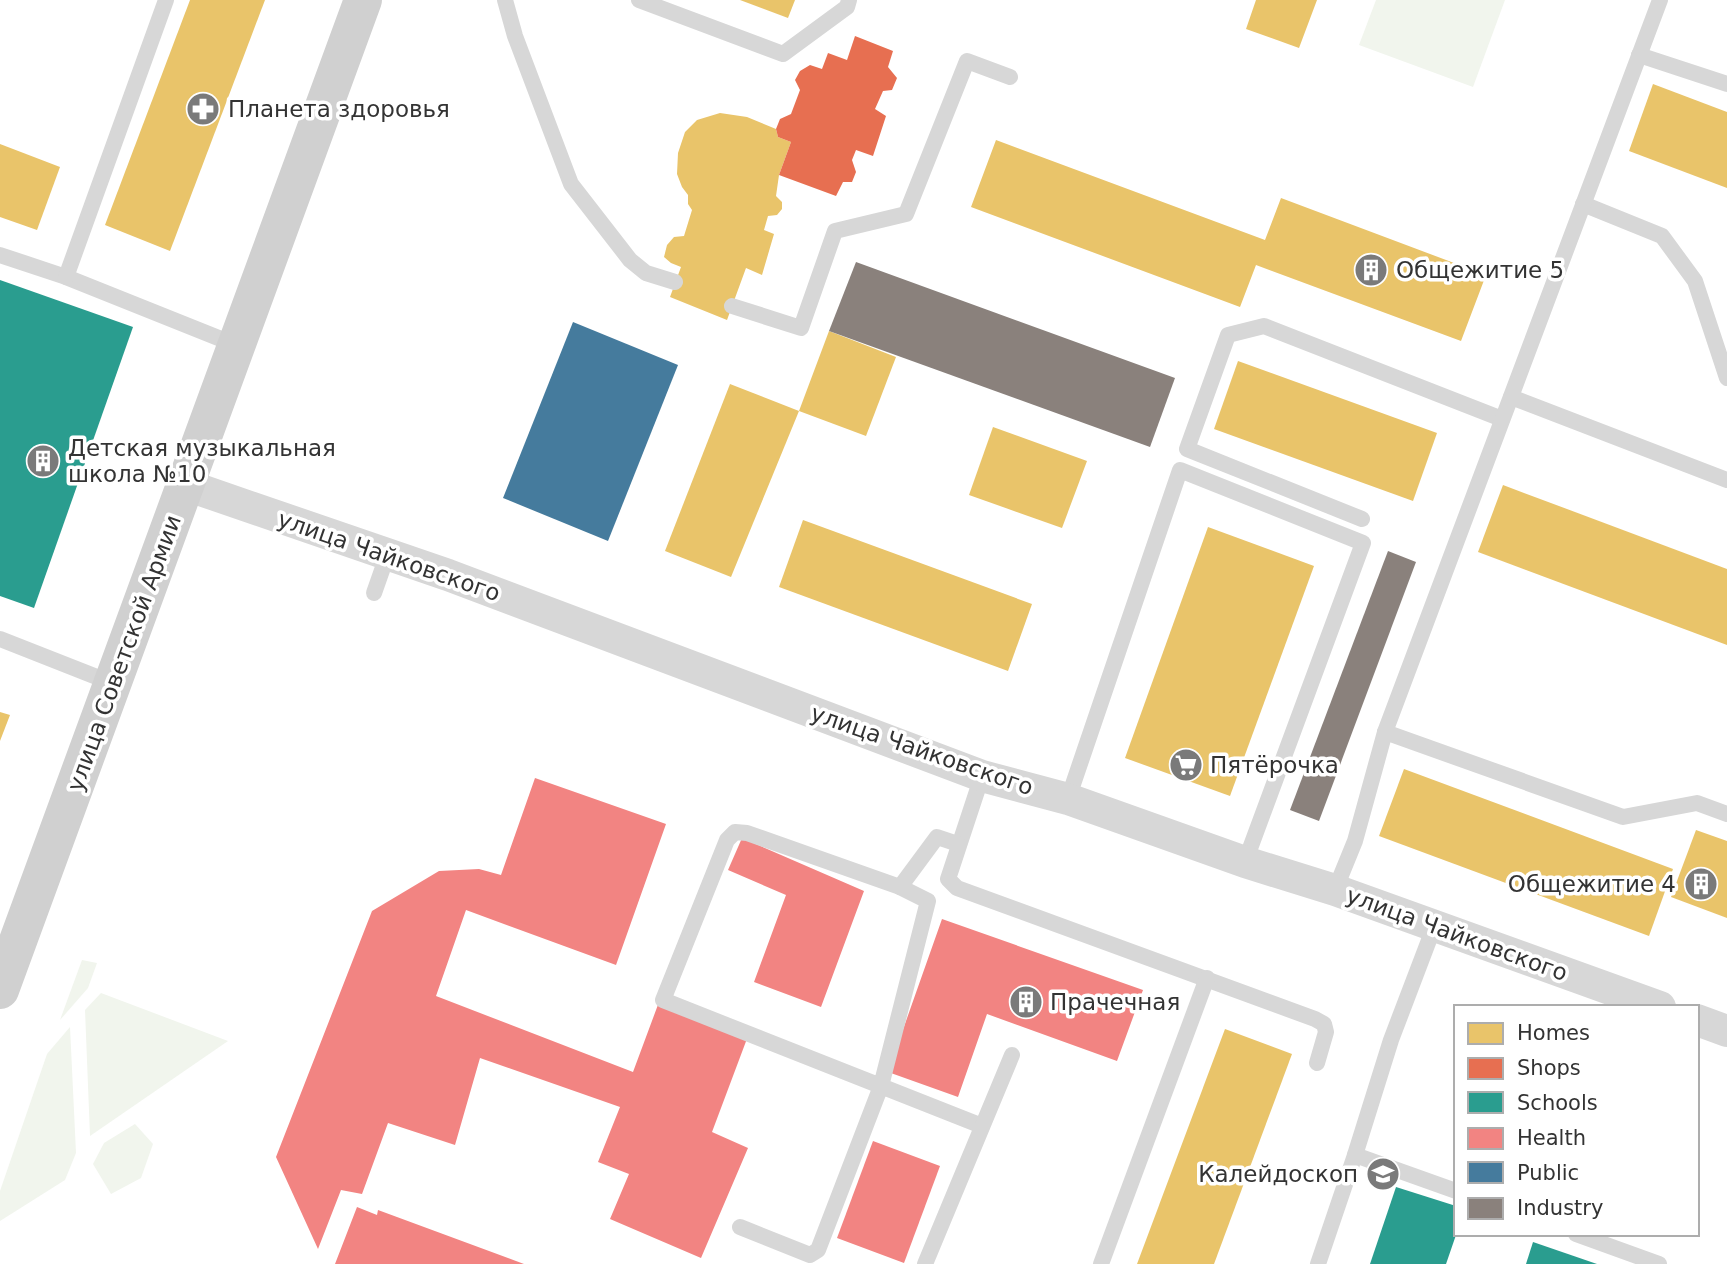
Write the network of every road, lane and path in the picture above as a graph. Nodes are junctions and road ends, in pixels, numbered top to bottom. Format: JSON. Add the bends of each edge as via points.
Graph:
{"nodes":[{"id":1,"x":166,"y":0,"type":"edge"},
{"id":2,"x":505,"y":0,"type":"edge"},
{"id":3,"x":639,"y":0,"type":"edge"},
{"id":4,"x":849,"y":0,"type":"edge"},
{"id":5,"x":1660,"y":0,"type":"edge"},
{"id":6,"x":360,"y":1,"type":"edge"},
{"id":7,"x":1639,"y":55,"type":"junction"},
{"id":8,"x":1010,"y":77,"type":"dead end"},
{"id":9,"x":1727,"y":83,"type":"edge"},
{"id":10,"x":1583,"y":204,"type":"junction"},
{"id":11,"x":0,"y":255,"type":"edge"},
{"id":12,"x":66,"y":277,"type":"junction"},
{"id":13,"x":675,"y":282,"type":"dead end"},
{"id":14,"x":732,"y":306,"type":"dead end"},
{"id":15,"x":236,"y":345,"type":"junction"},
{"id":16,"x":1727,"y":378,"type":"edge"},
{"id":17,"x":1511,"y":397,"type":"junction"},
{"id":18,"x":1502,"y":419,"type":"junction"},
{"id":19,"x":1727,"y":480,"type":"edge"},
{"id":20,"x":186,"y":485,"type":"junction"},
{"id":21,"x":1362,"y":519,"type":"dead end"},
{"id":22,"x":387,"y":556,"type":"junction"},
{"id":23,"x":374,"y":593,"type":"dead end"},
{"id":24,"x":0,"y":639,"type":"edge"},
{"id":25,"x":112,"y":684,"type":"junction"},
{"id":26,"x":1385,"y":732,"type":"junction"},
{"id":27,"x":982,"y":776,"type":"junction"},
{"id":28,"x":1068,"y":799,"type":"junction"},
{"id":29,"x":1727,"y":814,"type":"edge"},
{"id":30,"x":958,"y":844,"type":"junction"},
{"id":31,"x":1245,"y":862,"type":"junction"},
{"id":32,"x":900,"y":887,"type":"junction"},
{"id":33,"x":1335,"y":890,"type":"junction"},
{"id":34,"x":1434,"y":927,"type":"junction"},
{"id":35,"x":1207,"y":978,"type":"junction"},
{"id":36,"x":0,"y":990,"type":"edge"},
{"id":37,"x":1654,"y":1005,"type":"edge"},
{"id":38,"x":1699,"y":1021,"type":"edge"},
{"id":39,"x":1727,"y":1031,"type":"edge"},
{"id":40,"x":1012,"y":1055,"type":"dead end"},
{"id":41,"x":1317,"y":1063,"type":"dead end"},
{"id":42,"x":881,"y":1086,"type":"junction"},
{"id":43,"x":982,"y":1126,"type":"junction"},
{"id":44,"x":1356,"y":1155,"type":"junction"},
{"id":45,"x":1454,"y":1190,"type":"edge"},
{"id":46,"x":740,"y":1227,"type":"dead end"},
{"id":47,"x":1582,"y":1236,"type":"edge"},
{"id":48,"x":925,"y":1264,"type":"edge"},
{"id":49,"x":1101,"y":1264,"type":"edge"},
{"id":50,"x":1318,"y":1264,"type":"edge"},
{"id":51,"x":1659,"y":1264,"type":"edge"}],
"edges":[{"from":1,"to":12,"type":"lane"},
{"from":2,"to":13,"type":"lane","via":[[571,184],[631,260],[646,272]]},
{"from":3,"to":4,"type":"lane","via":[[783,54],[847,7]]},
{"from":5,"to":7,"type":"lane"},
{"from":6,"to":15,"type":"street","name":"улица Советской Армии"},
{"from":7,"to":9,"type":"lane"},
{"from":7,"to":10,"type":"lane"},
{"from":8,"to":14,"type":"lane","via":[[967,61],[906,214],[835,230],[801,328]]},
{"from":10,"to":16,"type":"lane","via":[[1662,236],[1695,281]]},
{"from":10,"to":17,"type":"lane"},
{"from":11,"to":12,"type":"lane"},
{"from":12,"to":15,"type":"lane"},
{"from":15,"to":20,"type":"street","name":"улица Советской Армии"},
{"from":17,"to":18,"type":"lane"},
{"from":17,"to":19,"type":"lane"},
{"from":18,"to":21,"type":"lane","via":[[1264,326],[1228,335],[1187,449]]},
{"from":18,"to":26,"type":"lane"},
{"from":20,"to":22,"type":"street","name":"улица Чайковского"},
{"from":20,"to":25,"type":"street","name":"улица Советской Армии"},
{"from":22,"to":23,"type":"lane"},
{"from":22,"to":27,"type":"street","name":"улица Чайковского"},
{"from":24,"to":25,"type":"lane"},
{"from":25,"to":36,"type":"street","name":"улица Советской Армии"},
{"from":26,"to":29,"type":"lane","via":[[1623,817],[1697,803]]},
{"from":26,"to":33,"type":"lane","via":[[1355,841]]},
{"from":27,"to":28,"type":"street","name":"улица Чайковского"},
{"from":27,"to":30,"type":"lane"},
{"from":28,"to":31,"type":"street","name":"улица Чайковского"},
{"from":28,"to":31,"type":"lane","via":[[1180,470],[1363,542]]},
{"from":30,"to":32,"type":"lane","via":[[937,837]]},
{"from":30,"to":35,"type":"lane","via":[[948,879],[957,888]]},
{"from":31,"to":33,"type":"street","name":"улица Чайковского"},
{"from":32,"to":42,"type":"lane","via":[[928,901]]},
{"from":32,"to":42,"type":"lane","via":[[735,832],[727,840],[663,1000]]},
{"from":33,"to":34,"type":"street","name":"улица Чайковского"},
{"from":34,"to":37,"type":"street","name":"улица Чайковского"},
{"from":34,"to":44,"type":"lane","via":[[1391,1040]]},
{"from":35,"to":41,"type":"lane","via":[[1324,1024]]},
{"from":35,"to":49,"type":"lane"},
{"from":38,"to":39,"type":"street"},
{"from":40,"to":43,"type":"lane"},
{"from":42,"to":43,"type":"lane"},
{"from":42,"to":46,"type":"lane","via":[[818,1250],[810,1255]]},
{"from":43,"to":48,"type":"lane"},
{"from":44,"to":45,"type":"lane"},
{"from":44,"to":50,"type":"lane"},
{"from":47,"to":51,"type":"lane"}]}
